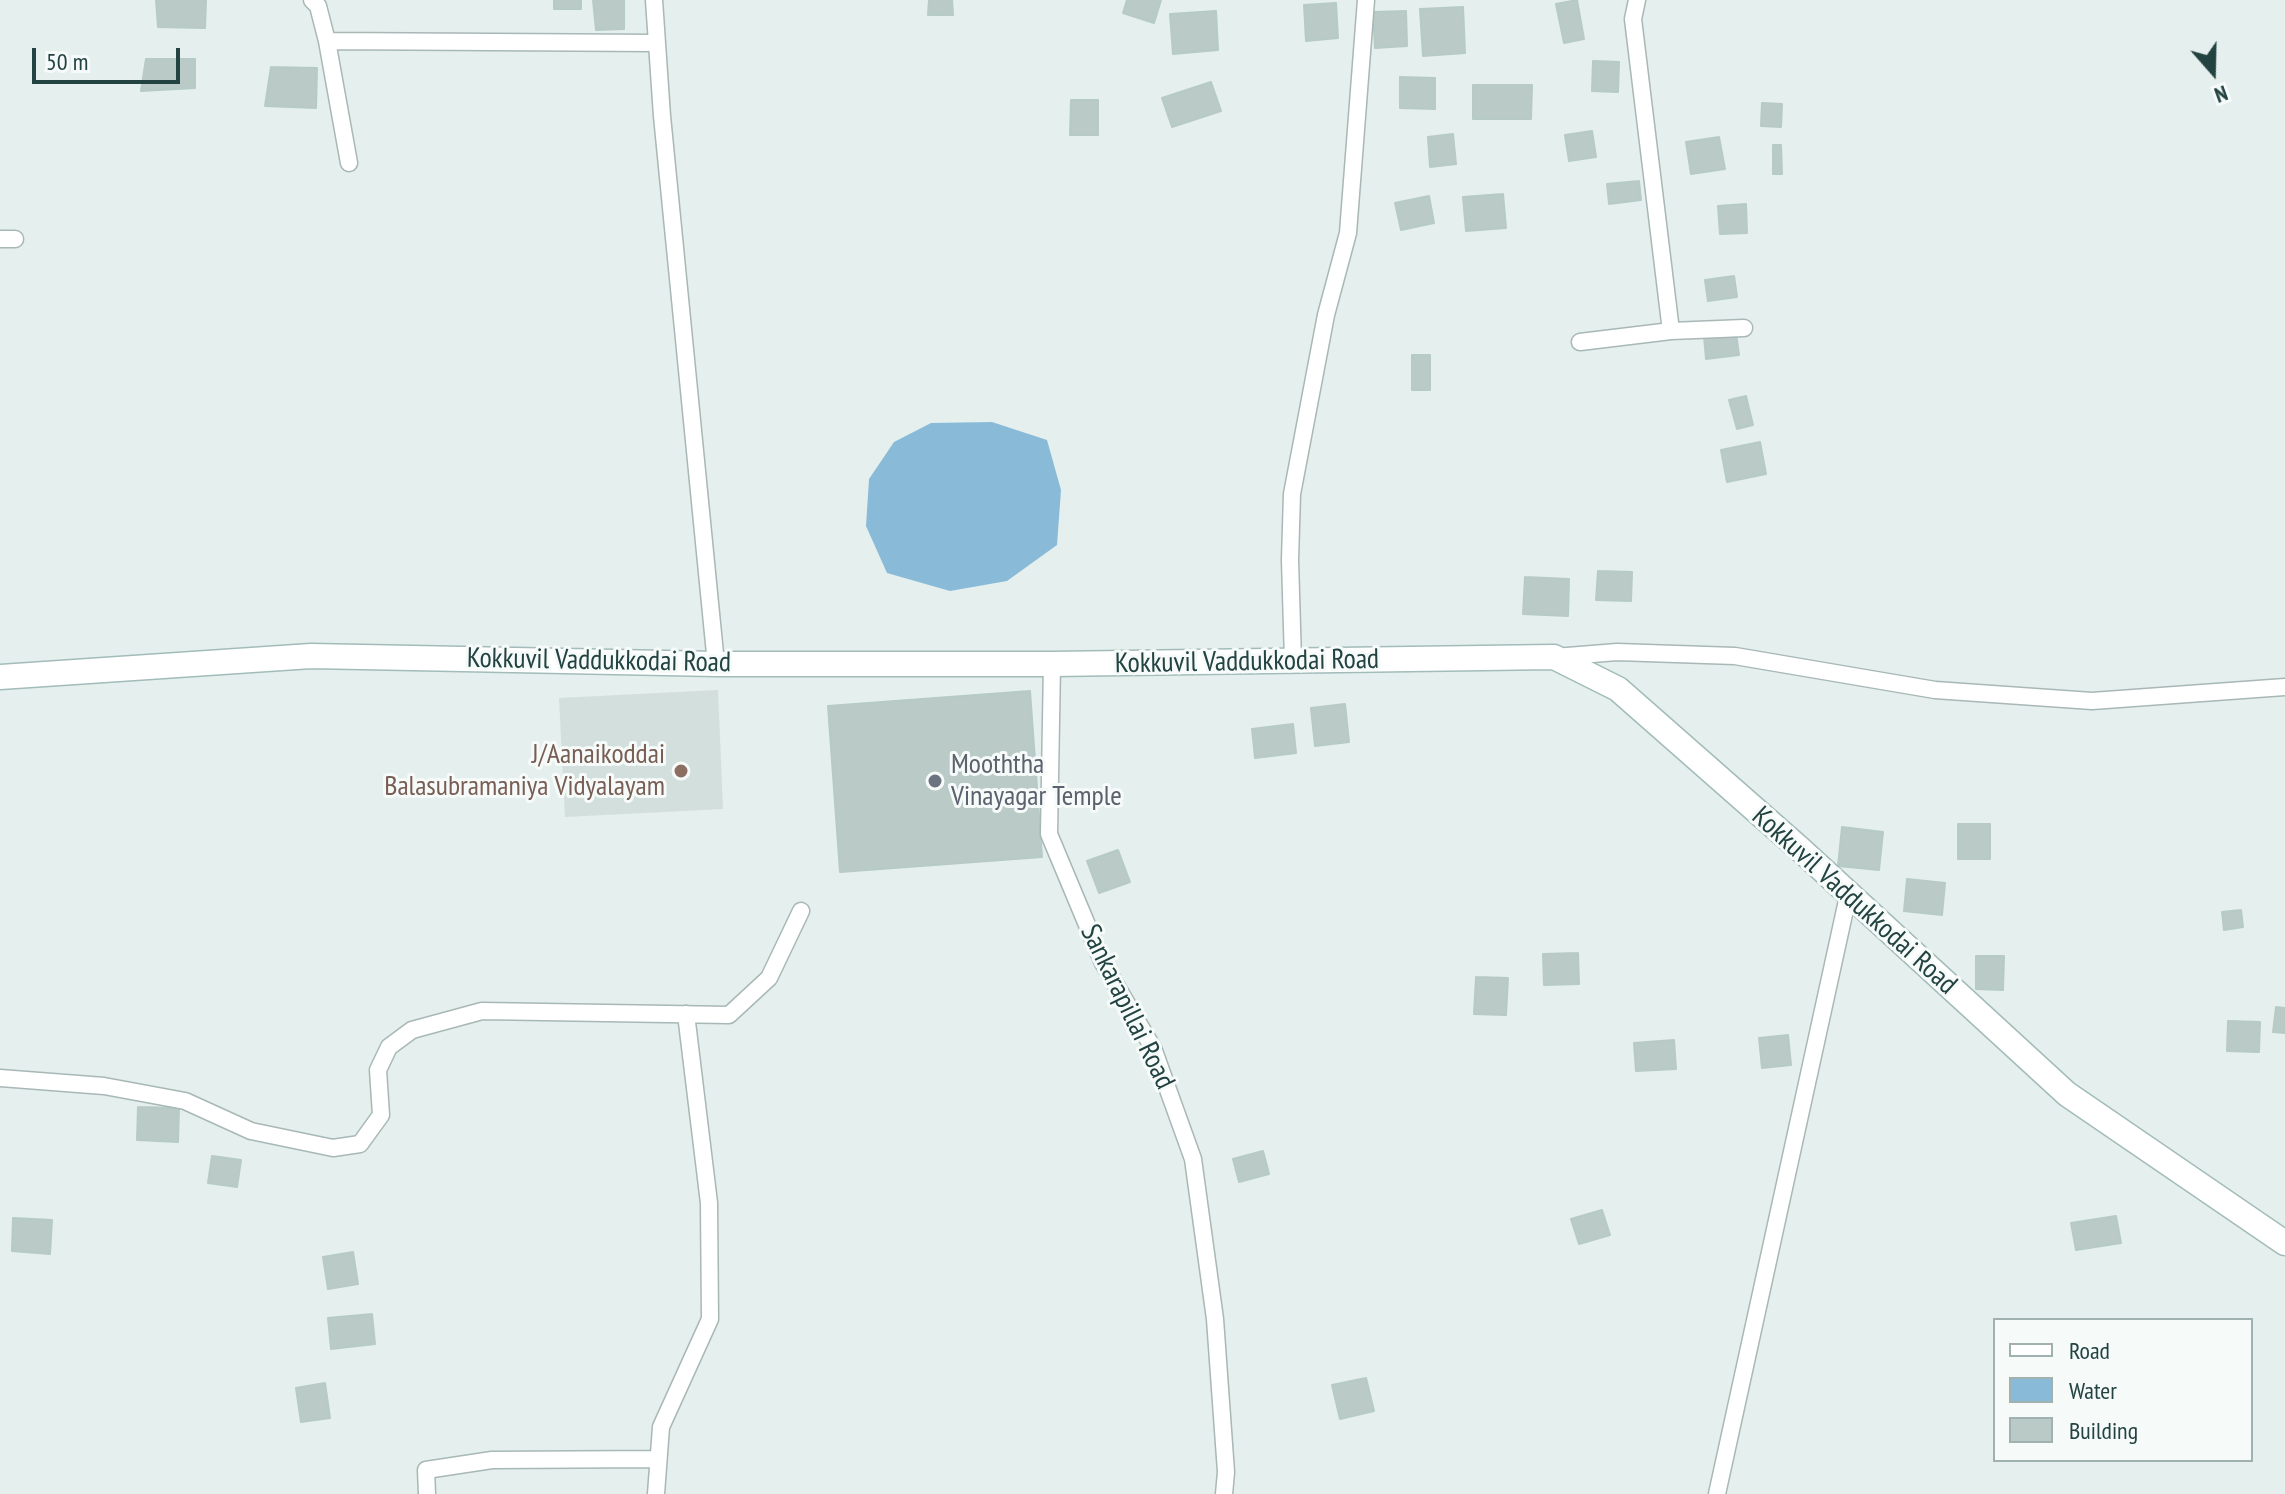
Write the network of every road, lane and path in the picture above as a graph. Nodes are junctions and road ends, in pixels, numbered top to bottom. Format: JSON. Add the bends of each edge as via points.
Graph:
{"nodes":[{"id":1,"x":312,"y":0,"type":"edge"},
{"id":2,"x":654,"y":0,"type":"edge"},
{"id":3,"x":1366,"y":0,"type":"edge"},
{"id":4,"x":1637,"y":0,"type":"edge"},
{"id":5,"x":327,"y":41,"type":"junction"},
{"id":6,"x":657,"y":43,"type":"junction"},
{"id":7,"x":349,"y":163,"type":"dead end"},
{"id":8,"x":1744,"y":328,"type":"dead end"},
{"id":9,"x":1671,"y":331,"type":"junction"},
{"id":10,"x":1580,"y":342,"type":"dead end"},
{"id":11,"x":1554,"y":657,"type":"junction"},
{"id":12,"x":1293,"y":661,"type":"junction"},
{"id":13,"x":716,"y":664,"type":"junction"},
{"id":14,"x":1052,"y":664,"type":"junction"},
{"id":15,"x":0,"y":677,"type":"edge"},
{"id":16,"x":2285,"y":687,"type":"edge"},
{"id":17,"x":1848,"y":896,"type":"junction"},
{"id":18,"x":801,"y":911,"type":"dead end"},
{"id":19,"x":686,"y":1014,"type":"junction"},
{"id":20,"x":0,"y":1078,"type":"edge"},
{"id":21,"x":2285,"y":1243,"type":"edge"},
{"id":22,"x":658,"y":1459,"type":"junction"},
{"id":23,"x":427,"y":1494,"type":"edge"},
{"id":24,"x":656,"y":1494,"type":"edge"},
{"id":25,"x":1224,"y":1494,"type":"edge"},
{"id":26,"x":1717,"y":1494,"type":"edge"}],
"edges":[{"from":1,"to":5,"type":"street"},
{"from":2,"to":6,"type":"street"},
{"from":3,"to":12,"type":"street","via":[[1348,233],[1326,315],[1292,494]]},
{"from":4,"to":9,"type":"street","via":[[1633,19]]},
{"from":5,"to":6,"type":"street"},
{"from":5,"to":7,"type":"street"},
{"from":6,"to":13,"type":"street"},
{"from":8,"to":9,"type":"street"},
{"from":9,"to":10,"type":"street"},
{"from":11,"to":12,"type":"main road","name":"Kokkuvil Vaddukkodai Road"},
{"from":11,"to":16,"type":"street","via":[[1617,652],[1735,656],[1935,690],[2092,701]]},
{"from":11,"to":17,"type":"main road","name":"Kokkuvil Vaddukkodai Road","via":[[1618,689]]},
{"from":12,"to":14,"type":"main road","name":"Kokkuvil Vaddukkodai Road"},
{"from":13,"to":14,"type":"main road","name":"Kokkuvil Vaddukkodai Road"},
{"from":13,"to":15,"type":"main road","name":"Kokkuvil Vaddukkodai Road","via":[[311,656]]},
{"from":14,"to":25,"type":"street","name":"Sankarapillai Road","via":[[1049,834],[1103,963],[1153,1048],[1193,1159],[1215,1319]]},
{"from":17,"to":21,"type":"main road","name":"Kokkuvil Vaddukkodai Road","via":[[2067,1094]]},
{"from":17,"to":26,"type":"street"},
{"from":18,"to":19,"type":"street","via":[[769,978],[729,1015]]},
{"from":19,"to":20,"type":"street","via":[[482,1011],[412,1030],[389,1047],[378,1070],[381,1115],[360,1144],[333,1148],[251,1131],[185,1101],[104,1086]]},
{"from":19,"to":22,"type":"street","via":[[709,1203],[710,1319],[661,1427]]},
{"from":22,"to":23,"type":"street","via":[[492,1460],[426,1470]]},
{"from":22,"to":24,"type":"street"}]}
